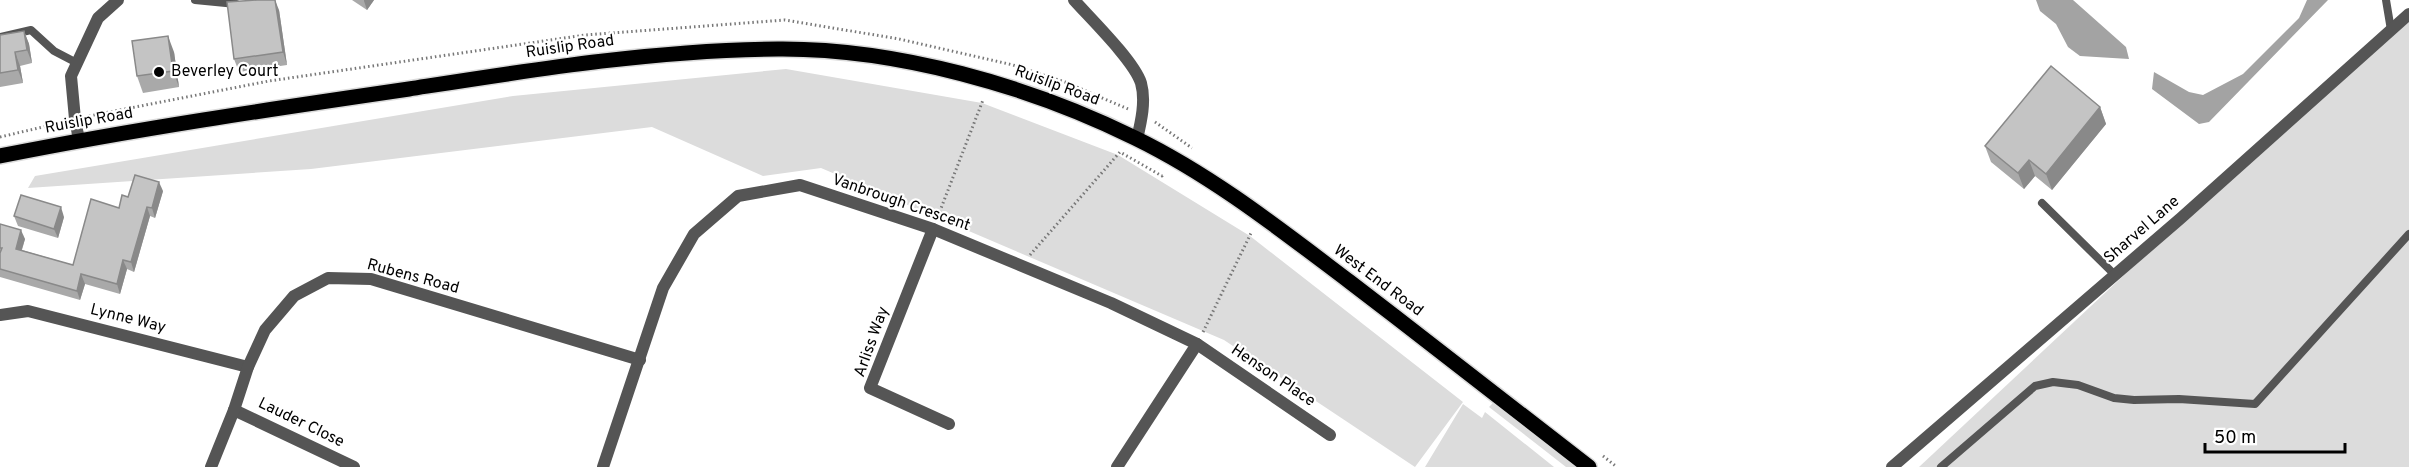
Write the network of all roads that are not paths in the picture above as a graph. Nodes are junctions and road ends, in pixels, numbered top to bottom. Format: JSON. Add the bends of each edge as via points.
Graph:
{"nodes":[{"id":1,"x":118,"y":0,"type":"edge"},
{"id":2,"x":195,"y":0,"type":"edge"},
{"id":3,"x":1074,"y":0,"type":"edge"},
{"id":4,"x":2386,"y":0,"type":"edge"},
{"id":5,"x":243,"y":4,"type":"edge"},
{"id":6,"x":2409,"y":14,"type":"edge"},
{"id":7,"x":2391,"y":30,"type":"junction"},
{"id":8,"x":0,"y":36,"type":"edge"},
{"id":9,"x":77,"y":63,"type":"junction"},
{"id":10,"x":1137,"y":138,"type":"junction"},
{"id":11,"x":79,"y":140,"type":"junction"},
{"id":12,"x":0,"y":156,"type":"edge"},
{"id":13,"x":2042,"y":203,"type":"dead end"},
{"id":14,"x":933,"y":229,"type":"junction"},
{"id":15,"x":2409,"y":234,"type":"edge"},
{"id":16,"x":2115,"y":275,"type":"junction"},
{"id":17,"x":0,"y":315,"type":"edge"},
{"id":18,"x":1197,"y":344,"type":"junction"},
{"id":19,"x":640,"y":360,"type":"junction"},
{"id":20,"x":248,"y":367,"type":"junction"},
{"id":21,"x":234,"y":410,"type":"junction"},
{"id":22,"x":949,"y":424,"type":"dead end"},
{"id":23,"x":1330,"y":435,"type":"dead end"},
{"id":24,"x":211,"y":467,"type":"edge"},
{"id":25,"x":354,"y":467,"type":"edge"},
{"id":26,"x":603,"y":467,"type":"edge"},
{"id":27,"x":1117,"y":467,"type":"edge"},
{"id":28,"x":1589,"y":467,"type":"edge"},
{"id":29,"x":1892,"y":467,"type":"edge"},
{"id":30,"x":1941,"y":467,"type":"edge"}],
"edges":[{"from":1,"to":9,"type":"street","via":[[98,18]]},
{"from":2,"to":5,"type":"lane"},
{"from":3,"to":10,"type":"street","via":[[1136,73],[1142,94]]},
{"from":4,"to":7,"type":"lane"},
{"from":6,"to":7,"type":"street","name":"Sharvel Lane"},
{"from":7,"to":16,"type":"street","name":"Sharvel Lane"},
{"from":8,"to":9,"type":"lane","via":[[31,30],[54,51]]},
{"from":9,"to":11,"type":"street","via":[[71,76]]},
{"from":10,"to":11,"type":"main road","name":"Ruislip Road","via":[[989,81],[878,57],[782,49],[681,52],[591,62]]},
{"from":10,"to":28,"type":"main road","name":"West End Road","via":[[1260,214]]},
{"from":11,"to":12,"type":"main road","name":"Ruislip Road"},
{"from":13,"to":16,"type":"lane"},
{"from":14,"to":18,"type":"street","name":"Vanbrough Crescent","via":[[1112,303]]},
{"from":14,"to":19,"type":"street","name":"Vanbrough Crescent","via":[[800,185],[738,196],[694,234],[663,288]]},
{"from":14,"to":22,"type":"street","name":"Arliss Way","via":[[870,388]]},
{"from":15,"to":30,"type":"lane","via":[[2255,404],[2114,398],[2078,385],[2053,382],[2035,386]]},
{"from":16,"to":29,"type":"street","name":"Sharvel Lane"},
{"from":17,"to":20,"type":"street","name":"Lynne Way","via":[[28,310]]},
{"from":18,"to":23,"type":"street","name":"Henson Place"},
{"from":18,"to":27,"type":"street"},
{"from":19,"to":20,"type":"street","name":"Rubens Road","via":[[371,279],[328,278],[294,296],[265,330]]},
{"from":19,"to":26,"type":"street","name":"Vanbrough Crescent"},
{"from":20,"to":21,"type":"street","name":"Rubens Road"},
{"from":21,"to":24,"type":"street","name":"Rubens Road"},
{"from":21,"to":25,"type":"street","name":"Lauder Close"}]}
